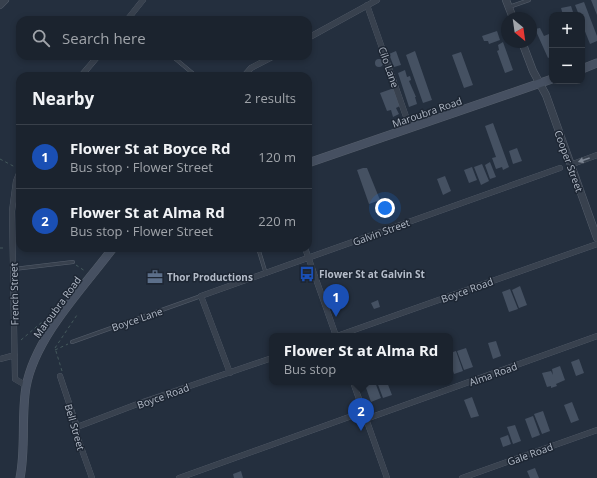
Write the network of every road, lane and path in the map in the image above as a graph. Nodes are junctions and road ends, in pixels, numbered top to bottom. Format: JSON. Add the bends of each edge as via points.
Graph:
{"nodes":[{"id":1,"x":5,"y":0,"type":"edge"},
{"id":2,"x":143,"y":0,"type":"edge"},
{"id":3,"x":377,"y":0,"type":"edge"},
{"id":4,"x":529,"y":0,"type":"edge"},
{"id":5,"x":508,"y":4,"type":"edge"},
{"id":6,"x":0,"y":5,"type":"edge"},
{"id":7,"x":368,"y":5,"type":"junction"},
{"id":8,"x":130,"y":16,"type":"edge"},
{"id":9,"x":312,"y":36,"type":"edge"},
{"id":10,"x":524,"y":48,"type":"edge"},
{"id":11,"x":95,"y":60,"type":"edge"},
{"id":12,"x":177,"y":60,"type":"edge"},
{"id":13,"x":266,"y":60,"type":"edge"},
{"id":14,"x":597,"y":63,"type":"edge"},
{"id":15,"x":585,"y":68,"type":"edge"},
{"id":16,"x":84,"y":72,"type":"edge"},
{"id":17,"x":191,"y":72,"type":"edge"},
{"id":18,"x":248,"y":72,"type":"edge"},
{"id":19,"x":549,"y":80,"type":"edge"},
{"id":20,"x":541,"y":84,"type":"junction"},
{"id":21,"x":410,"y":128,"type":"junction"},
{"id":22,"x":597,"y":155,"type":"edge"},
{"id":23,"x":0,"y":159,"type":"edge"},
{"id":24,"x":312,"y":162,"type":"edge"},
{"id":25,"x":570,"y":164,"type":"junction"},
{"id":26,"x":560,"y":168,"type":"dead end"},
{"id":27,"x":16,"y":169,"type":"edge"},
{"id":28,"x":16,"y":180,"type":"edge"},
{"id":29,"x":597,"y":238,"type":"edge"},
{"id":30,"x":597,"y":244,"type":"edge"},
{"id":31,"x":110,"y":252,"type":"edge"},
{"id":32,"x":259,"y":252,"type":"edge"},
{"id":33,"x":306,"y":252,"type":"edge"},
{"id":34,"x":309,"y":259,"type":"junction"},
{"id":35,"x":73,"y":262,"type":"joint"},
{"id":36,"x":14,"y":269,"type":"junction"},
{"id":37,"x":86,"y":272,"type":"dead end"},
{"id":38,"x":266,"y":274,"type":"junction"},
{"id":39,"x":202,"y":296,"type":"junction"},
{"id":40,"x":77,"y":315,"type":"dead end"},
{"id":41,"x":45,"y":324,"type":"dead end"},
{"id":42,"x":336,"y":333,"type":"edge"},
{"id":43,"x":345,"y":333,"type":"edge"},
{"id":44,"x":597,"y":336,"type":"edge"},
{"id":45,"x":20,"y":340,"type":"dead end"},
{"id":46,"x":72,"y":342,"type":"joint"},
{"id":47,"x":55,"y":350,"type":"junction"},
{"id":48,"x":15,"y":355,"type":"junction"},
{"id":49,"x":0,"y":359,"type":"edge"},
{"id":50,"x":269,"y":359,"type":"edge"},
{"id":51,"x":230,"y":373,"type":"junction"},
{"id":52,"x":60,"y":376,"type":"joint"},
{"id":53,"x":354,"y":385,"type":"edge"},
{"id":54,"x":26,"y":386,"type":"junction"},
{"id":55,"x":363,"y":412,"type":"junction"},
{"id":56,"x":366,"y":419,"type":"junction"},
{"id":57,"x":77,"y":427,"type":"junction"},
{"id":58,"x":597,"y":430,"type":"edge"},
{"id":59,"x":20,"y":478,"type":"edge"},
{"id":60,"x":92,"y":478,"type":"edge"},
{"id":61,"x":179,"y":478,"type":"edge"},
{"id":62,"x":387,"y":478,"type":"edge"},
{"id":63,"x":462,"y":478,"type":"edge"}],
"edges":[{"from":1,"to":6,"type":"street"},
{"from":2,"to":8,"type":"street"},
{"from":3,"to":7,"type":"street"},
{"from":4,"to":5,"type":"lane"},
{"from":7,"to":9,"type":"street"},
{"from":7,"to":21,"type":"street","name":"Cilo Lane"},
{"from":10,"to":20,"type":"street","name":"Cooper Street"},
{"from":11,"to":16,"type":"street"},
{"from":12,"to":17,"type":"lane"},
{"from":13,"to":18,"type":"street"},
{"from":14,"to":15,"type":"main road"},
{"from":19,"to":20,"type":"main road","name":"Maroubra Road"},
{"from":20,"to":21,"type":"main road","name":"Maroubra Road"},
{"from":20,"to":25,"type":"street","name":"Cooper Street"},
{"from":21,"to":24,"type":"main road","name":"Maroubra Road"},
{"from":22,"to":25,"type":"street","one_way":true},
{"from":23,"to":27,"type":"path"},
{"from":25,"to":29,"type":"street","name":"Cooper Street"},
{"from":26,"to":34,"type":"street","name":"Galvin Street"},
{"from":28,"to":36,"type":"street","name":"French Street","via":[[12,210]]},
{"from":30,"to":43,"type":"street","name":"Boyce Road"},
{"from":31,"to":54,"type":"main road","name":"Maroubra Road","via":[[45,339],[36,354]]},
{"from":32,"to":38,"type":"lane"},
{"from":33,"to":34,"type":"street"},
{"from":34,"to":38,"type":"street","name":"Galvin Street"},
{"from":34,"to":42,"type":"street"},
{"from":35,"to":36,"type":"lane"},
{"from":35,"to":37,"type":"path"},
{"from":36,"to":48,"type":"street","name":"French Street"},
{"from":38,"to":39,"type":"street","name":"Galvin Street"},
{"from":39,"to":46,"type":"lane","name":"Boyce Lane"},
{"from":39,"to":51,"type":"street"},
{"from":40,"to":47,"type":"path"},
{"from":41,"to":45,"type":"path","via":[[42,322]]},
{"from":44,"to":56,"type":"street","name":"Alma Road"},
{"from":46,"to":47,"type":"path"},
{"from":47,"to":52,"type":"path","via":[[62,372]]},
{"from":48,"to":49,"type":"street"},
{"from":48,"to":54,"type":"street","name":"French Street","via":[[15,379]]},
{"from":50,"to":51,"type":"street","name":"Boyce Road"},
{"from":51,"to":57,"type":"street","name":"Boyce Road"},
{"from":52,"to":57,"type":"street","name":"Bell Street"},
{"from":53,"to":55,"type":"street"},
{"from":54,"to":59,"type":"main road","name":"Maroubra Road"},
{"from":55,"to":56,"type":"street"},
{"from":55,"to":61,"type":"street"},
{"from":56,"to":62,"type":"street"},
{"from":57,"to":60,"type":"street","name":"Bell Street","via":[[77,436]]},
{"from":58,"to":63,"type":"street","name":"Gale Road"}]}
